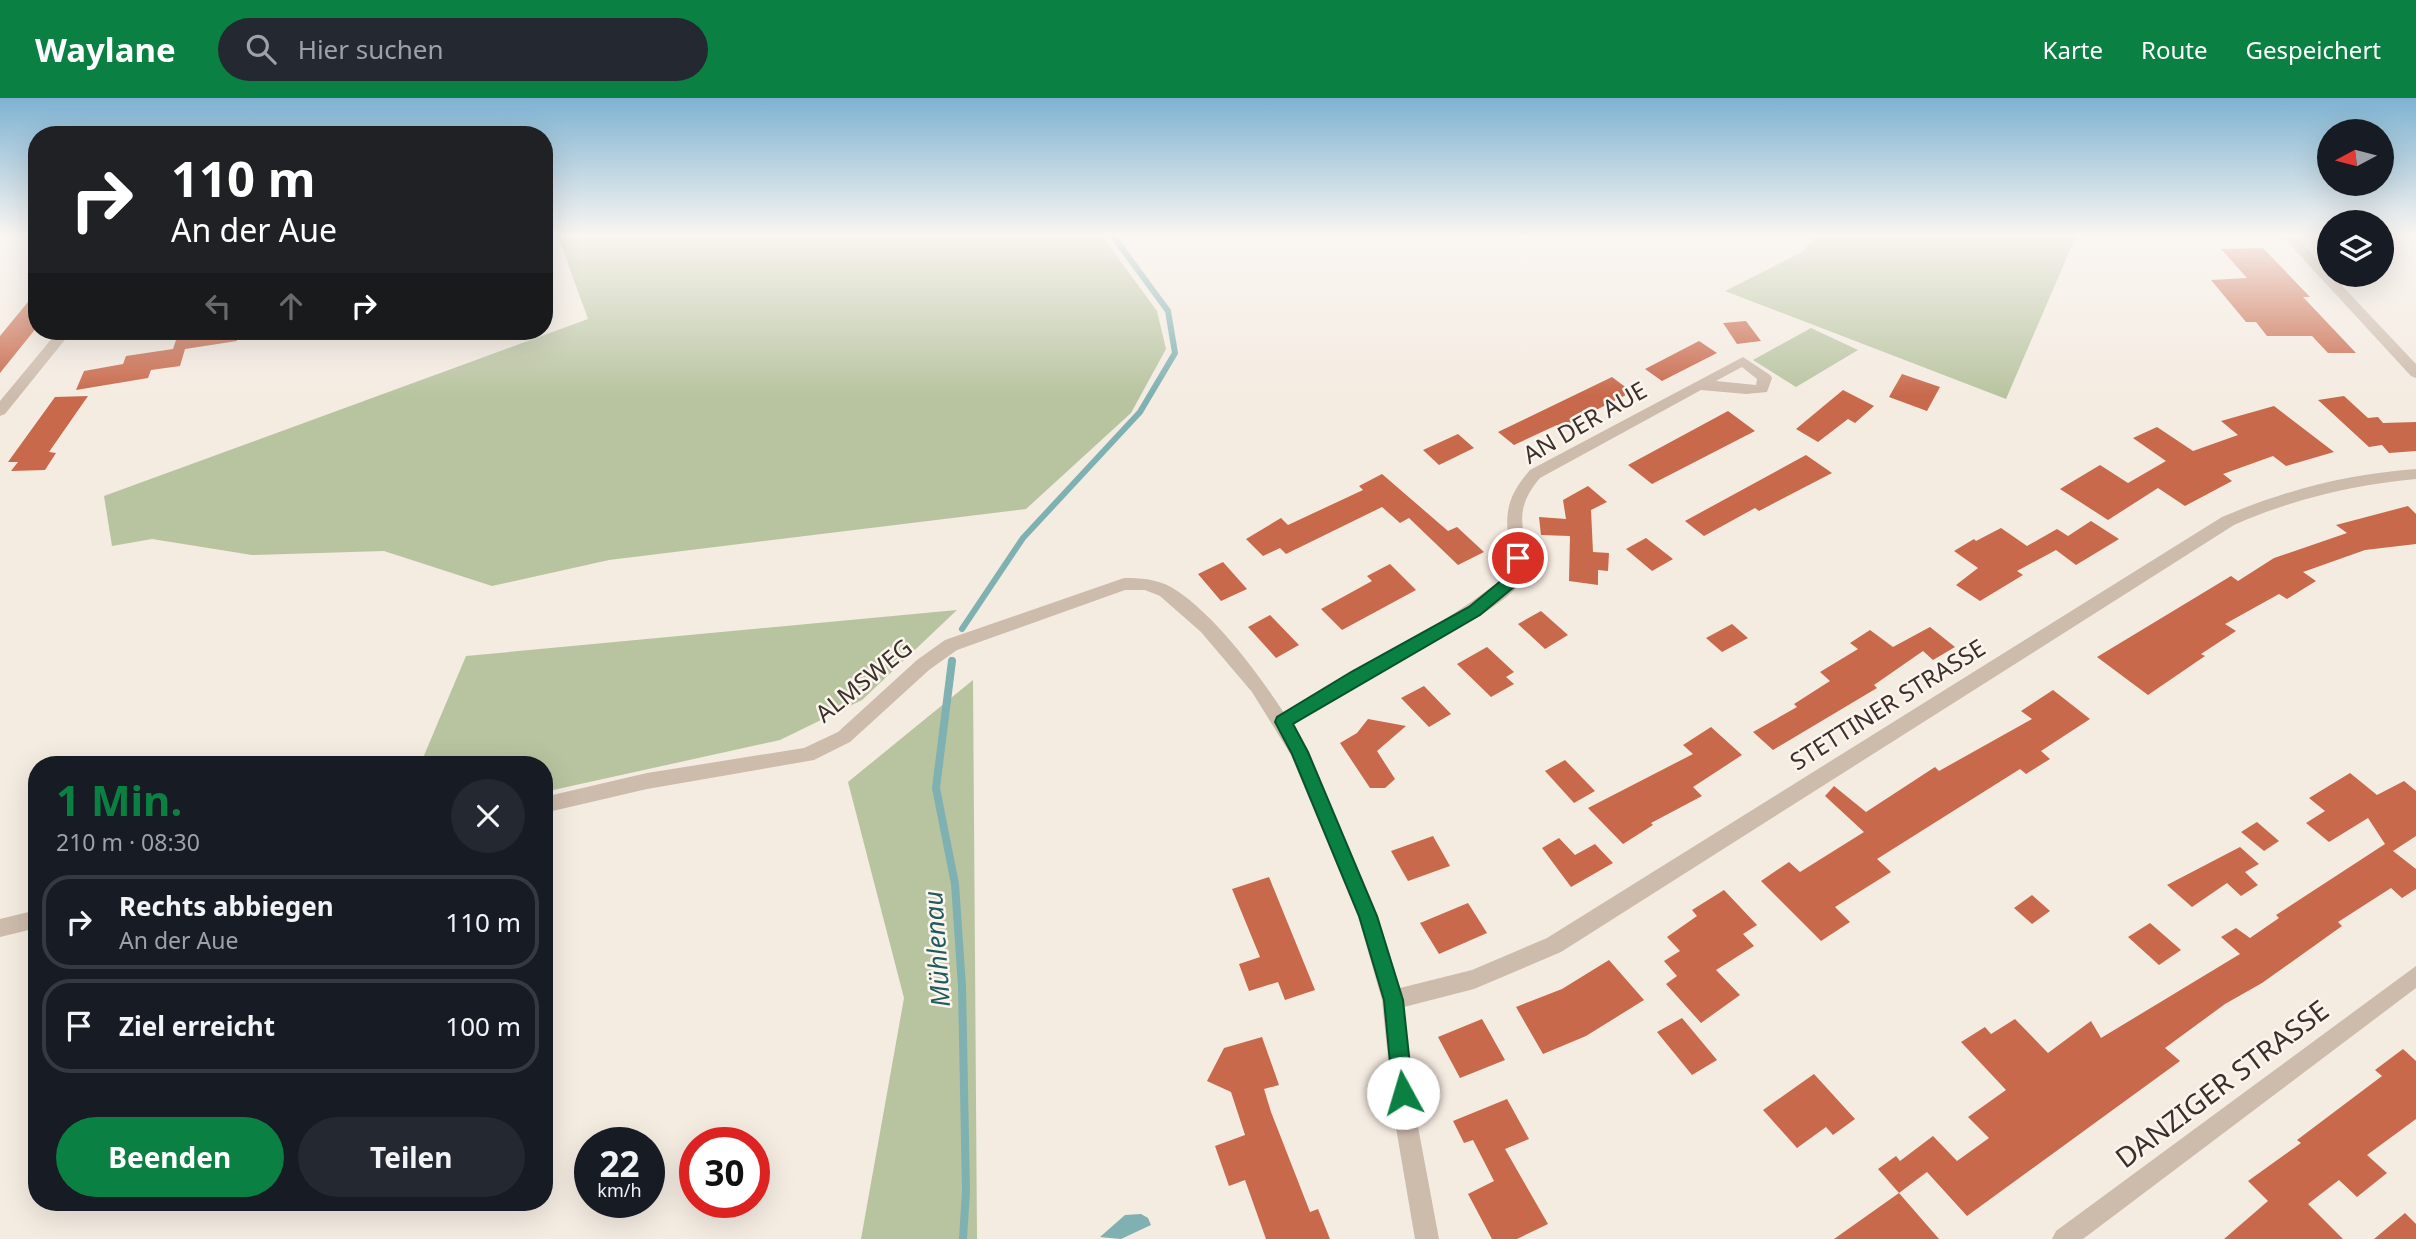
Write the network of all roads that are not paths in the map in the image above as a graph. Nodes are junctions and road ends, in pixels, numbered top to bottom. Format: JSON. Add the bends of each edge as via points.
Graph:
{"nodes":[{"id":1,"x":2338,"y":289,"type":"edge"},
{"id":2,"x":58,"y":340,"type":"edge"},
{"id":3,"x":2416,"y":373,"type":"edge"},
{"id":4,"x":1698,"y":385,"type":"dead end"},
{"id":5,"x":0,"y":411,"type":"edge"},
{"id":6,"x":2416,"y":474,"type":"edge"},
{"id":7,"x":1283,"y":722,"type":"junction"},
{"id":8,"x":553,"y":803,"type":"edge"},
{"id":9,"x":28,"y":921,"type":"edge"},
{"id":10,"x":0,"y":928,"type":"edge"},
{"id":11,"x":2416,"y":976,"type":"edge"},
{"id":12,"x":1394,"y":1000,"type":"junction"},
{"id":13,"x":1427,"y":1239,"type":"edge"},
{"id":14,"x":2064,"y":1239,"type":"edge"}],
"edges":[{"from":1,"to":3,"type":"street"},
{"from":2,"to":5,"type":"street"},
{"from":4,"to":7,"type":"street","name":"AN DER AUE","via":[[1535,474],[1521,491],[1513,515],[1518,558],[1515,578],[1475,611]]},
{"from":6,"to":12,"type":"street","name":"STETTINER STRASSE","via":[[2315,488],[2228,521],[1554,945],[1474,979]]},
{"from":7,"to":8,"type":"street","name":"ALMSWEG","via":[[1207,627],[1166,592],[1146,584],[1124,583],[951,645],[844,737],[807,755],[647,781]]},
{"from":7,"to":12,"type":"street","via":[[1368,916]]},
{"from":9,"to":10,"type":"street"},
{"from":11,"to":14,"type":"street","name":"DANZIGER STRASSE"},
{"from":12,"to":13,"type":"street","via":[[1405,1116]]}]}
